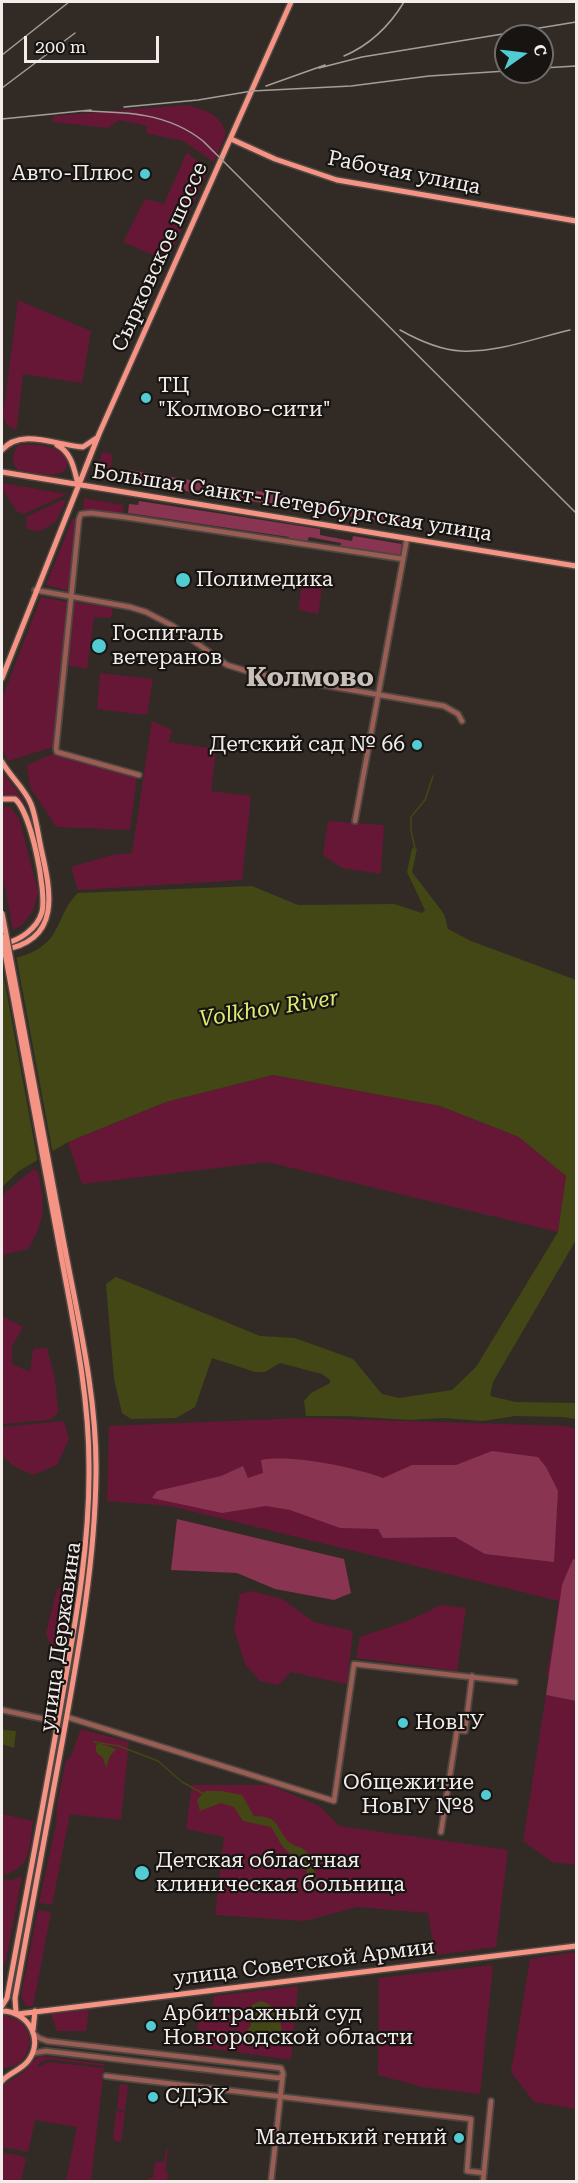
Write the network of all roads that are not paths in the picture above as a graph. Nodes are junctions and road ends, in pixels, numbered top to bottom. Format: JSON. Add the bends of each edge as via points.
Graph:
{"nodes":[{"id":1,"x":291,"y":2,"type":"edge"},
{"id":2,"x":231,"y":139,"type":"junction"},
{"id":3,"x":576,"y":221,"type":"edge"},
{"id":4,"x":99,"y":434,"type":"junction"},
{"id":5,"x":53,"y":443,"type":"junction"},
{"id":6,"x":2,"y":450,"type":"edge"},
{"id":7,"x":2,"y":472,"type":"edge"},
{"id":8,"x":78,"y":484,"type":"junction"},
{"id":9,"x":407,"y":538,"type":"junction"},
{"id":10,"x":403,"y":559,"type":"junction"},
{"id":11,"x":576,"y":566,"type":"edge"},
{"id":12,"x":36,"y":590,"type":"junction"},
{"id":13,"x":70,"y":597,"type":"junction"},
{"id":14,"x":8,"y":662,"type":"junction"},
{"id":15,"x":2,"y":669,"type":"edge"},
{"id":16,"x":2,"y":678,"type":"edge"},
{"id":17,"x":377,"y":695,"type":"junction"},
{"id":18,"x":462,"y":721,"type":"dead end"},
{"id":19,"x":2,"y":762,"type":"edge"},
{"id":20,"x":139,"y":775,"type":"dead end"},
{"id":21,"x":2,"y":799,"type":"edge"},
{"id":22,"x":355,"y":821,"type":"dead end"},
{"id":23,"x":2,"y":914,"type":"edge"},
{"id":24,"x":2,"y":937,"type":"edge"},
{"id":25,"x":2,"y":944,"type":"edge"},
{"id":26,"x":2,"y":950,"type":"edge"},
{"id":27,"x":62,"y":1249,"type":"junction"},
{"id":28,"x":68,"y":1662,"type":"junction"},
{"id":29,"x":76,"y":1664,"type":"junction"},
{"id":30,"x":472,"y":1677,"type":"junction"},
{"id":31,"x":515,"y":1682,"type":"dead end"},
{"id":32,"x":2,"y":1710,"type":"edge"},
{"id":33,"x":67,"y":1717,"type":"junction"},
{"id":34,"x":58,"y":1722,"type":"junction"},
{"id":35,"x":441,"y":1832,"type":"dead end"},
{"id":36,"x":576,"y":1946,"type":"edge"},
{"id":37,"x":2,"y":2008,"type":"edge"},
{"id":38,"x":35,"y":2011,"type":"junction"},
{"id":39,"x":17,"y":2014,"type":"junction"},
{"id":40,"x":33,"y":2033,"type":"junction"},
{"id":41,"x":33,"y":2053,"type":"junction"},
{"id":42,"x":13,"y":2072,"type":"junction"},
{"id":43,"x":2,"y":2074,"type":"edge"},
{"id":44,"x":106,"y":2076,"type":"dead end"},
{"id":45,"x":281,"y":2076,"type":"junction"},
{"id":46,"x":2,"y":2081,"type":"edge"},
{"id":47,"x":281,"y":2097,"type":"junction"},
{"id":48,"x":491,"y":2102,"type":"dead end"},
{"id":49,"x":484,"y":2173,"type":"junction"},
{"id":50,"x":271,"y":2181,"type":"edge"},
{"id":51,"x":483,"y":2181,"type":"edge"}],
"edges":[{"from":1,"to":2,"type":"main road","name":"Сырковское шоссе"},
{"from":2,"to":3,"type":"main road","name":"Рабочая улица","via":[[337,180]]},
{"from":2,"to":4,"type":"main road","name":"Сырковское шоссе"},
{"from":4,"to":5,"type":"main road","via":[[83,447]]},
{"from":4,"to":8,"type":"main road","name":"Сырковское шоссе"},
{"from":5,"to":6,"type":"main road","via":[[15,439]]},
{"from":5,"to":8,"type":"main road","via":[[71,459]]},
{"from":7,"to":8,"type":"main road","name":"Большая Санкт-Петербургская улица"},
{"from":8,"to":9,"type":"main road","name":"Большая Санкт-Петербургская улица"},
{"from":8,"to":12,"type":"main road","name":"Сырковское шоссе"},
{"from":9,"to":10,"type":"street"},
{"from":9,"to":11,"type":"main road","name":"Большая Санкт-Петербургская улица"},
{"from":10,"to":13,"type":"street","via":[[88,512],[79,519]]},
{"from":10,"to":17,"type":"street"},
{"from":12,"to":13,"type":"street"},
{"from":12,"to":14,"type":"main road","name":"Сырковское шоссе"},
{"from":13,"to":17,"type":"street","via":[[146,612],[227,664],[253,674]]},
{"from":13,"to":20,"type":"street","via":[[57,752]]},
{"from":14,"to":15,"type":"main road"},
{"from":14,"to":16,"type":"main road","name":"Сырковское шоссе"},
{"from":17,"to":18,"type":"street","via":[[444,706]]},
{"from":17,"to":22,"type":"street"},
{"from":19,"to":26,"type":"main road","via":[[31,804],[50,893],[49,913],[39,930],[26,942]]},
{"from":21,"to":25,"type":"main road","via":[[15,799],[24,809],[43,901],[33,927],[20,938]]},
{"from":23,"to":27,"type":"main road","bridge":true},
{"from":24,"to":27,"type":"main road","bridge":true},
{"from":27,"to":28,"type":"main road","name":"улица Державина","via":[[89,1453],[88,1516]]},
{"from":27,"to":29,"type":"main road","name":"улица Державина","via":[[90,1383],[96,1472]]},
{"from":28,"to":29,"type":"street"},
{"from":28,"to":34,"type":"main road","name":"улица Державина"},
{"from":29,"to":33,"type":"main road","name":"улица Державина"},
{"from":30,"to":31,"type":"street"},
{"from":30,"to":33,"type":"street","via":[[354,1664],[334,1802]]},
{"from":30,"to":35,"type":"street","via":[[465,1731],[457,1730]]},
{"from":32,"to":34,"type":"street"},
{"from":33,"to":39,"type":"main road","name":"улица Державина","via":[[15,1998]]},
{"from":34,"to":37,"type":"main road","name":"улица Державина"},
{"from":36,"to":38,"type":"main road","name":"улица Советской Армии"},
{"from":37,"to":39,"type":"main road","name":"улица Державина"},
{"from":38,"to":39,"type":"main road","name":"улица Советской Армии"},
{"from":38,"to":40,"type":"main road"},
{"from":39,"to":40,"type":"main road"},
{"from":40,"to":41,"type":"main road"},
{"from":40,"to":45,"type":"street","via":[[47,2041],[281,2068]]},
{"from":41,"to":42,"type":"main road","via":[[27,2063]]},
{"from":41,"to":45,"type":"street","via":[[46,2051]]},
{"from":42,"to":43,"type":"main road"},
{"from":42,"to":46,"type":"main road"},
{"from":44,"to":47,"type":"street"},
{"from":45,"to":47,"type":"street"},
{"from":47,"to":49,"type":"street","via":[[471,2119],[467,2171]]},
{"from":47,"to":50,"type":"street"},
{"from":48,"to":49,"type":"street"},
{"from":49,"to":51,"type":"street"}]}
